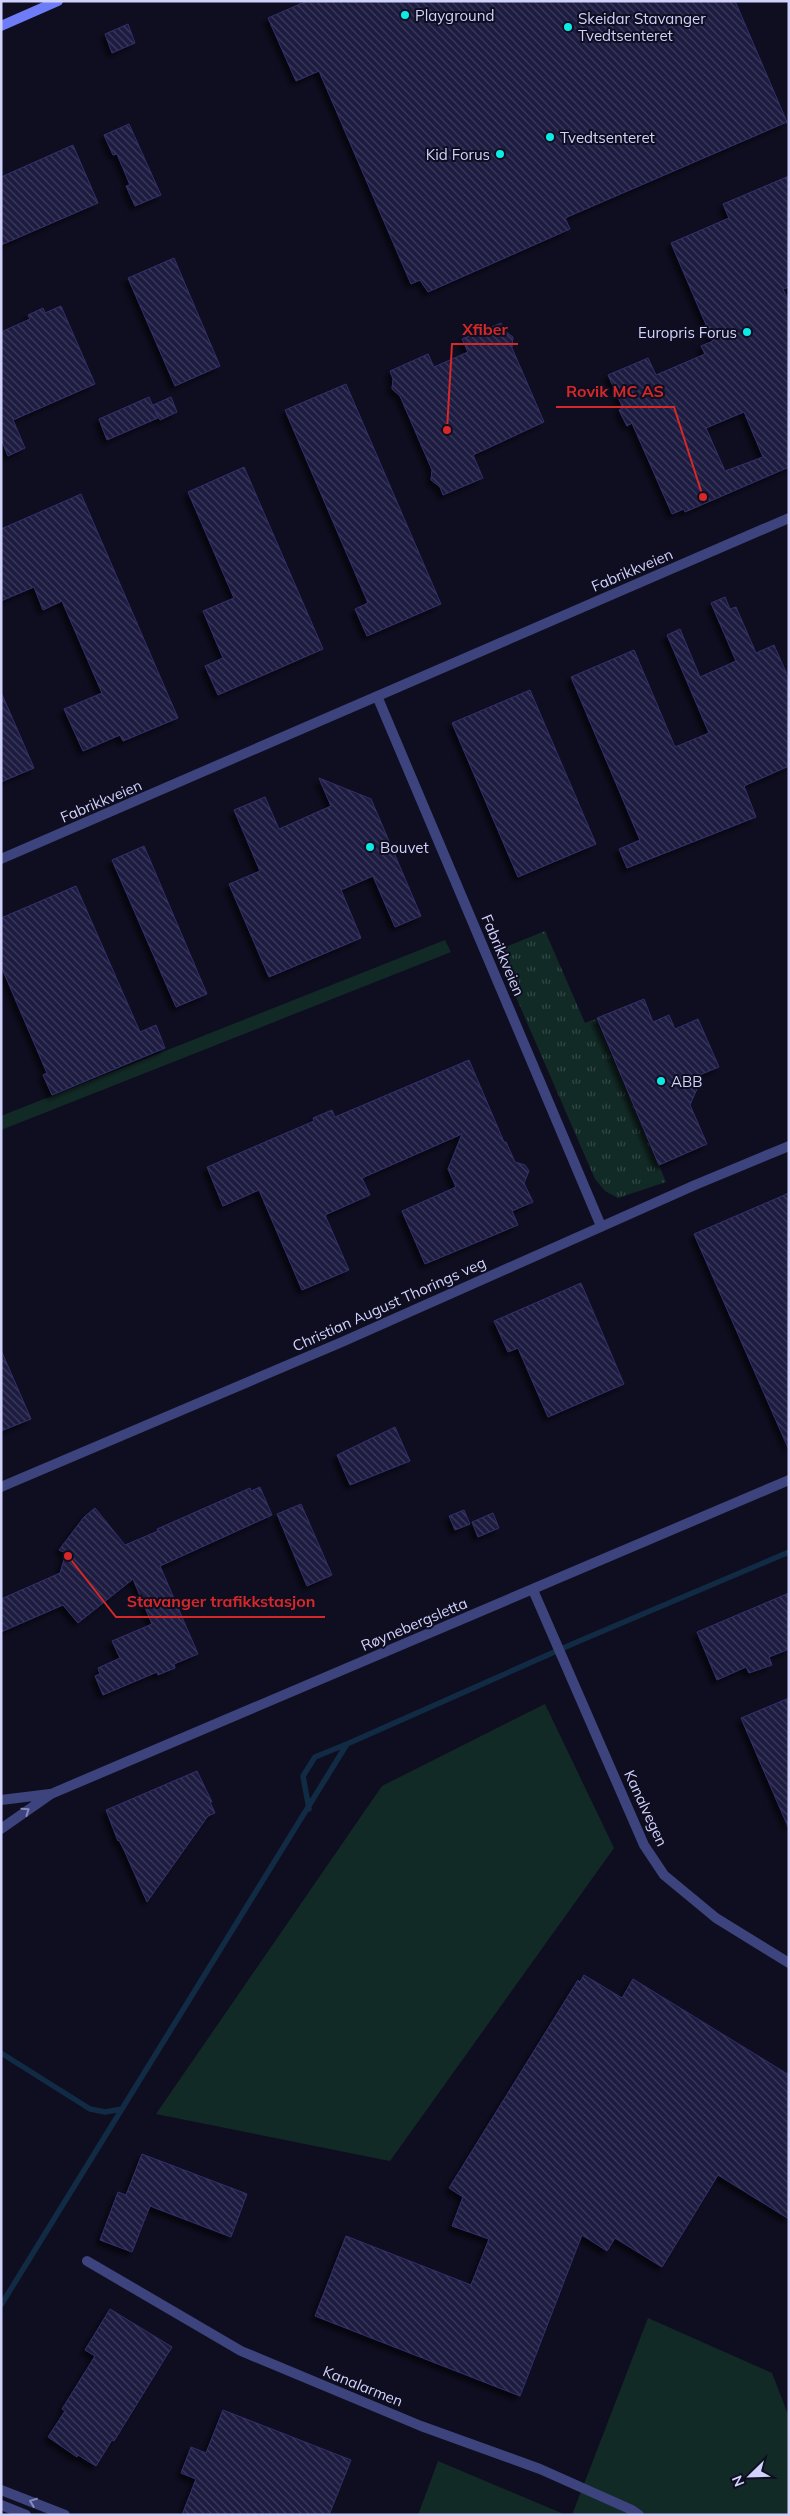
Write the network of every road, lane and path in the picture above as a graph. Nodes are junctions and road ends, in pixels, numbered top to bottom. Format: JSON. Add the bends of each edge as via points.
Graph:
{"nodes":[{"id":1,"x":58,"y":1,"type":"edge"},
{"id":2,"x":1,"y":26,"type":"edge"},
{"id":3,"x":789,"y":518,"type":"edge"},
{"id":4,"x":377,"y":696,"type":"junction"},
{"id":5,"x":1,"y":859,"type":"edge"},
{"id":6,"x":789,"y":1146,"type":"edge"},
{"id":7,"x":601,"y":1226,"type":"junction"},
{"id":8,"x":789,"y":1480,"type":"edge"},
{"id":9,"x":1,"y":1487,"type":"edge"},
{"id":10,"x":533,"y":1590,"type":"junction"},
{"id":11,"x":51,"y":1794,"type":"junction"},
{"id":12,"x":1,"y":1800,"type":"edge"},
{"id":13,"x":1,"y":1829,"type":"edge"},
{"id":14,"x":789,"y":1964,"type":"edge"},
{"id":15,"x":87,"y":2261,"type":"dead end"},
{"id":16,"x":1,"y":2490,"type":"edge"},
{"id":17,"x":1,"y":2505,"type":"edge"},
{"id":18,"x":26,"y":2515,"type":"edge"},
{"id":19,"x":65,"y":2515,"type":"edge"},
{"id":20,"x":639,"y":2515,"type":"edge"}],
"edges":[{"from":1,"to":2,"type":"main road"},
{"from":3,"to":4,"type":"street","name":"Fabrikkveien"},
{"from":4,"to":5,"type":"street","name":"Fabrikkveien"},
{"from":4,"to":7,"type":"street","name":"Fabrikkveien"},
{"from":6,"to":7,"type":"street","name":"Christian August Thorings veg"},
{"from":7,"to":9,"type":"street","name":"Christian August Thorings veg","via":[[342,1342]]},
{"from":8,"to":10,"type":"street","name":"Røynebergsletta"},
{"from":10,"to":11,"type":"street","name":"Røynebergsletta"},
{"from":10,"to":14,"type":"street","name":"Kanalvegen","via":[[644,1845],[664,1875],[716,1918]]},
{"from":11,"to":12,"type":"street","name":"Røynebergsletta"},
{"from":13,"to":11,"type":"street","name":"Røynebergsletta","one_way":true},
{"from":15,"to":20,"type":"street","name":"Kanalarmen","via":[[241,2351],[421,2426],[540,2469]]},
{"from":19,"to":16,"type":"street","one_way":true},
{"from":17,"to":18,"type":"street"}]}
